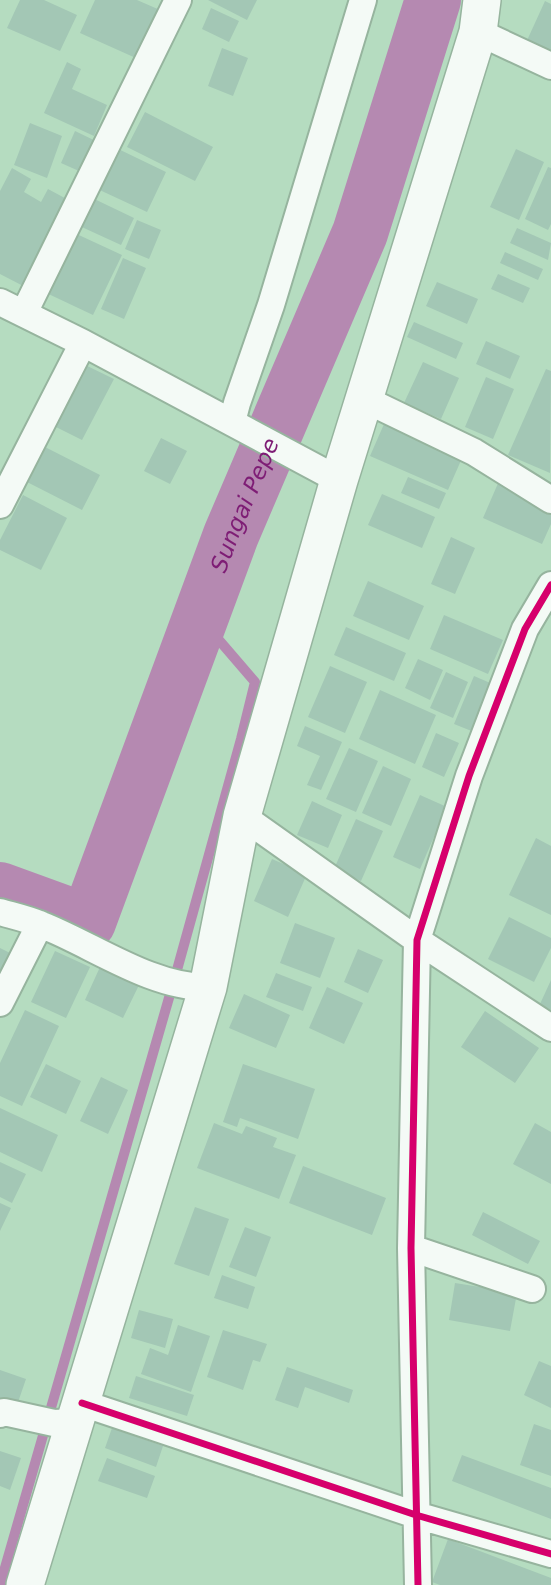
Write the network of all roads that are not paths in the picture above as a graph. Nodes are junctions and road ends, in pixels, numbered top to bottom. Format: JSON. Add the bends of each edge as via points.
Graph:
{"nodes":[{"id":1,"x":178,"y":0,"type":"edge"},
{"id":2,"x":363,"y":0,"type":"edge"},
{"id":3,"x":480,"y":16,"type":"edge"},
{"id":4,"x":551,"y":66,"type":"edge"},
{"id":5,"x":0,"y":302,"type":"edge"},
{"id":6,"x":24,"y":313,"type":"junction"},
{"id":7,"x":83,"y":343,"type":"junction"},
{"id":8,"x":364,"y":399,"type":"junction"},
{"id":9,"x":241,"y":427,"type":"junction"},
{"id":10,"x":339,"y":480,"type":"junction"},
{"id":11,"x":551,"y":500,"type":"edge"},
{"id":12,"x":0,"y":505,"type":"edge"},
{"id":13,"x":551,"y":585,"type":"edge"},
{"id":14,"x":242,"y":816,"type":"junction"},
{"id":15,"x":0,"y":912,"type":"edge"},
{"id":16,"x":40,"y":924,"type":"junction"},
{"id":17,"x":417,"y":940,"type":"junction"},
{"id":18,"x":201,"y":987,"type":"junction"},
{"id":19,"x":0,"y":1003,"type":"edge"},
{"id":20,"x":551,"y":1028,"type":"edge"},
{"id":21,"x":411,"y":1248,"type":"junction"},
{"id":22,"x":532,"y":1289,"type":"dead end"},
{"id":23,"x":13,"y":1415,"type":"edge"},
{"id":24,"x":70,"y":1416,"type":"junction"},
{"id":25,"x":416,"y":1515,"type":"junction"},
{"id":26,"x":551,"y":1554,"type":"edge"},
{"id":27,"x":25,"y":1585,"type":"edge"},
{"id":28,"x":418,"y":1585,"type":"edge"}],
"edges":[{"from":1,"to":6,"type":"street"},
{"from":2,"to":9,"type":"street"},
{"from":3,"to":4,"type":"street"},
{"from":3,"to":8,"type":"main road"},
{"from":5,"to":6,"type":"street"},
{"from":6,"to":7,"type":"street"},
{"from":7,"to":9,"type":"street"},
{"from":7,"to":12,"type":"street"},
{"from":8,"to":10,"type":"main road"},
{"from":8,"to":11,"type":"street","via":[[474,452]]},
{"from":9,"to":10,"type":"street"},
{"from":10,"to":14,"type":"main road"},
{"from":13,"to":17,"type":"street","via":[[525,629],[469,776]]},
{"from":14,"to":17,"type":"street"},
{"from":14,"to":18,"type":"main road"},
{"from":15,"to":16,"type":"street"},
{"from":16,"to":18,"type":"street","via":[[153,976]]},
{"from":16,"to":19,"type":"street"},
{"from":17,"to":20,"type":"street"},
{"from":17,"to":21,"type":"street"},
{"from":18,"to":24,"type":"main road"},
{"from":21,"to":22,"type":"street"},
{"from":21,"to":25,"type":"street"},
{"from":23,"to":24,"type":"street"},
{"from":24,"to":25,"type":"street"},
{"from":24,"to":27,"type":"main road"},
{"from":25,"to":26,"type":"street"},
{"from":25,"to":28,"type":"street"}]}
